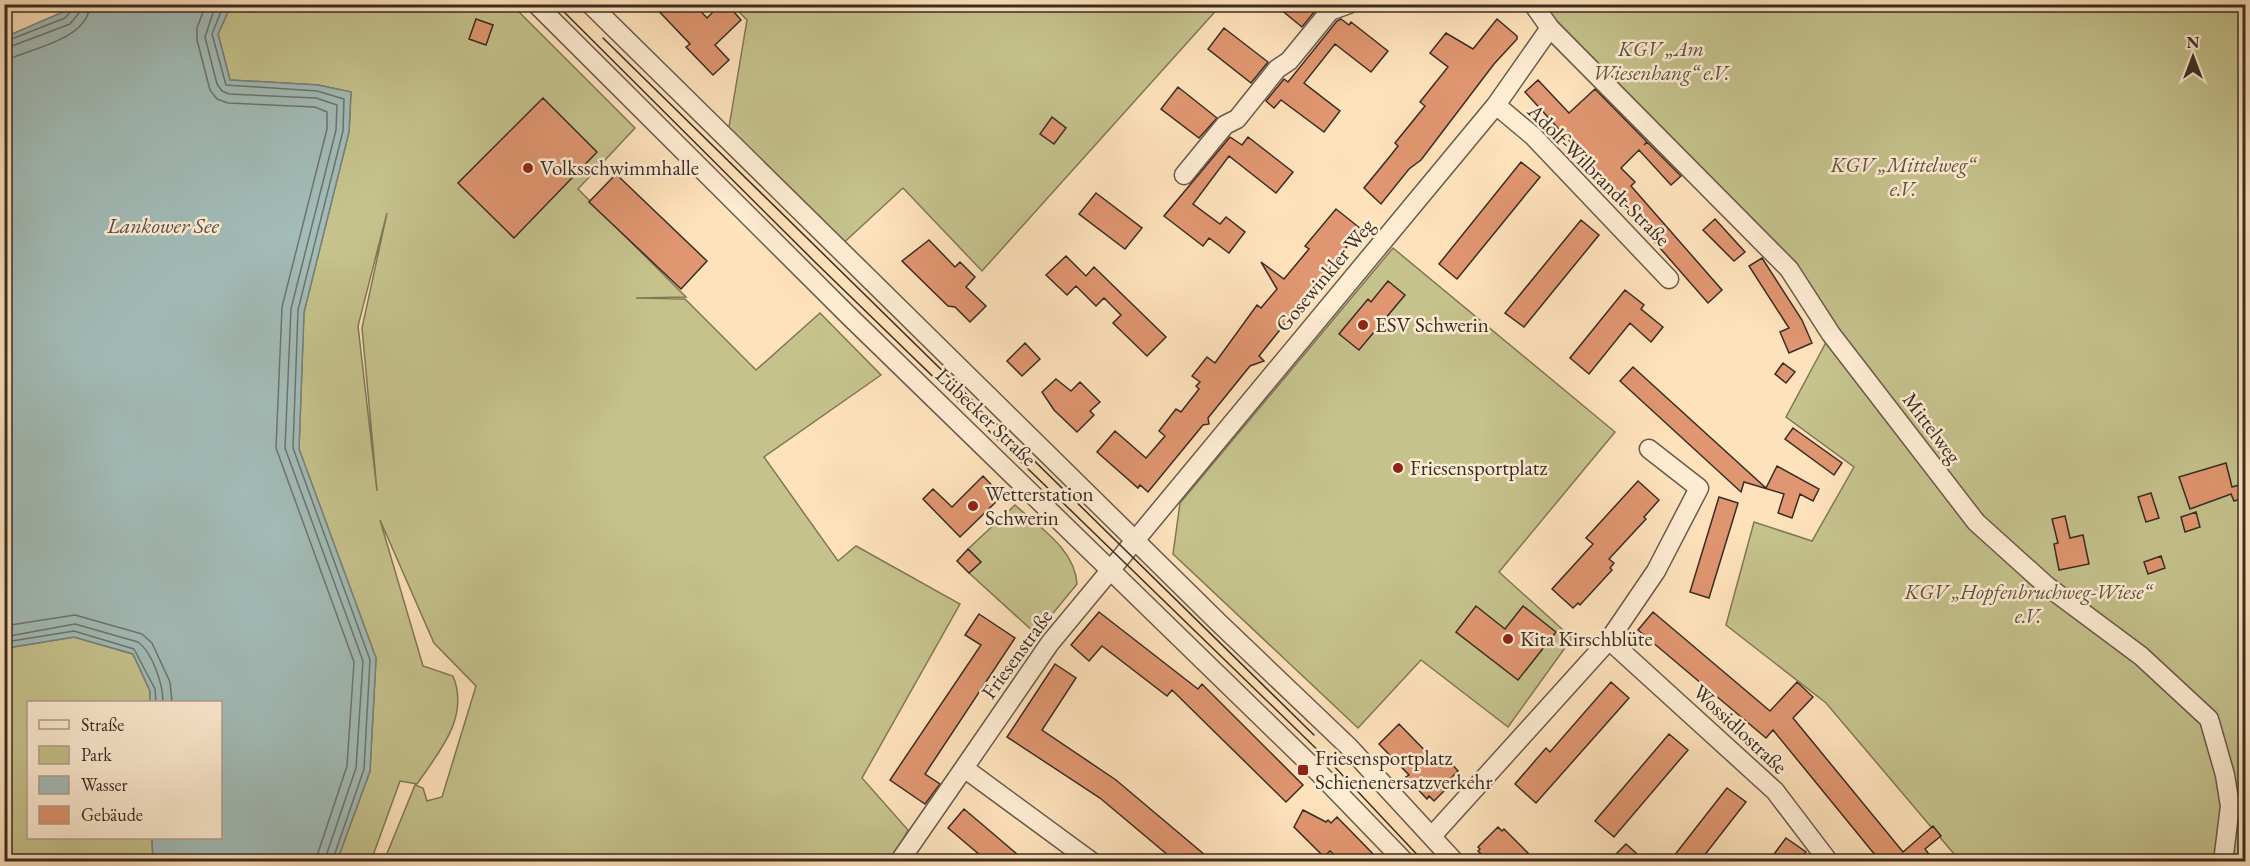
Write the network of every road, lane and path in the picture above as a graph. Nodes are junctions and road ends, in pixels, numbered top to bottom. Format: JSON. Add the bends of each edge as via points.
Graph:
{"nodes":[{"id":1,"x":536,"y":4,"type":"edge"},
{"id":2,"x":590,"y":4,"type":"edge"},
{"id":3,"x":1348,"y":4,"type":"edge"},
{"id":4,"x":1533,"y":4,"type":"edge"},
{"id":5,"x":1550,"y":28,"type":"junction"},
{"id":6,"x":1496,"y":105,"type":"junction"},
{"id":7,"x":1184,"y":175,"type":"dead end"},
{"id":8,"x":1669,"y":279,"type":"dead end"},
{"id":9,"x":1649,"y":449,"type":"dead end"},
{"id":10,"x":1136,"y":541,"type":"junction"},
{"id":11,"x":1112,"y":571,"type":"junction"},
{"id":12,"x":1609,"y":640,"type":"junction"},
{"id":13,"x":964,"y":768,"type":"junction"},
{"id":14,"x":1432,"y":836,"type":"junction"},
{"id":15,"x":899,"y":861,"type":"edge"},
{"id":16,"x":1092,"y":861,"type":"edge"},
{"id":17,"x":1405,"y":861,"type":"edge"},
{"id":18,"x":1455,"y":861,"type":"edge"},
{"id":19,"x":1829,"y":861,"type":"edge"},
{"id":20,"x":2223,"y":861,"type":"edge"}],
"edges":[{"from":1,"to":11,"type":"street","name":"Lübecker Straße"},
{"from":2,"to":10,"type":"street","name":"Lübecker Straße"},
{"from":3,"to":7,"type":"street","via":[[1330,11],[1237,120],[1225,125]]},
{"from":4,"to":5,"type":"street"},
{"from":5,"to":6,"type":"street","name":"Gosewinkler Weg"},
{"from":5,"to":20,"type":"street","name":"Mittelweg","via":[[1789,269],[1832,334],[1976,522],[2047,586],[2141,656],[2209,719],[2226,775],[2230,806]]},
{"from":6,"to":8,"type":"street","name":"Adolf-Wilbrandt-Straße","via":[[1533,135]]},
{"from":6,"to":10,"type":"street","name":"Gosewinkler Weg"},
{"from":9,"to":12,"type":"street","via":[[1699,488],[1656,571]]},
{"from":10,"to":11,"type":"street","name":"Gosewinkler Weg"},
{"from":10,"to":14,"type":"street","name":"Lübecker Straße","via":[[1349,747]]},
{"from":11,"to":13,"type":"street","name":"Friesenstraße","via":[[1050,643]]},
{"from":11,"to":17,"type":"street","name":"Lübecker Straße"},
{"from":12,"to":14,"type":"street"},
{"from":12,"to":19,"type":"street","name":"Wossidlostraße","via":[[1775,791]]},
{"from":13,"to":15,"type":"street","name":"Friesenstraße"},
{"from":13,"to":16,"type":"street"},
{"from":14,"to":18,"type":"street","name":"Lübecker Straße"}]}
